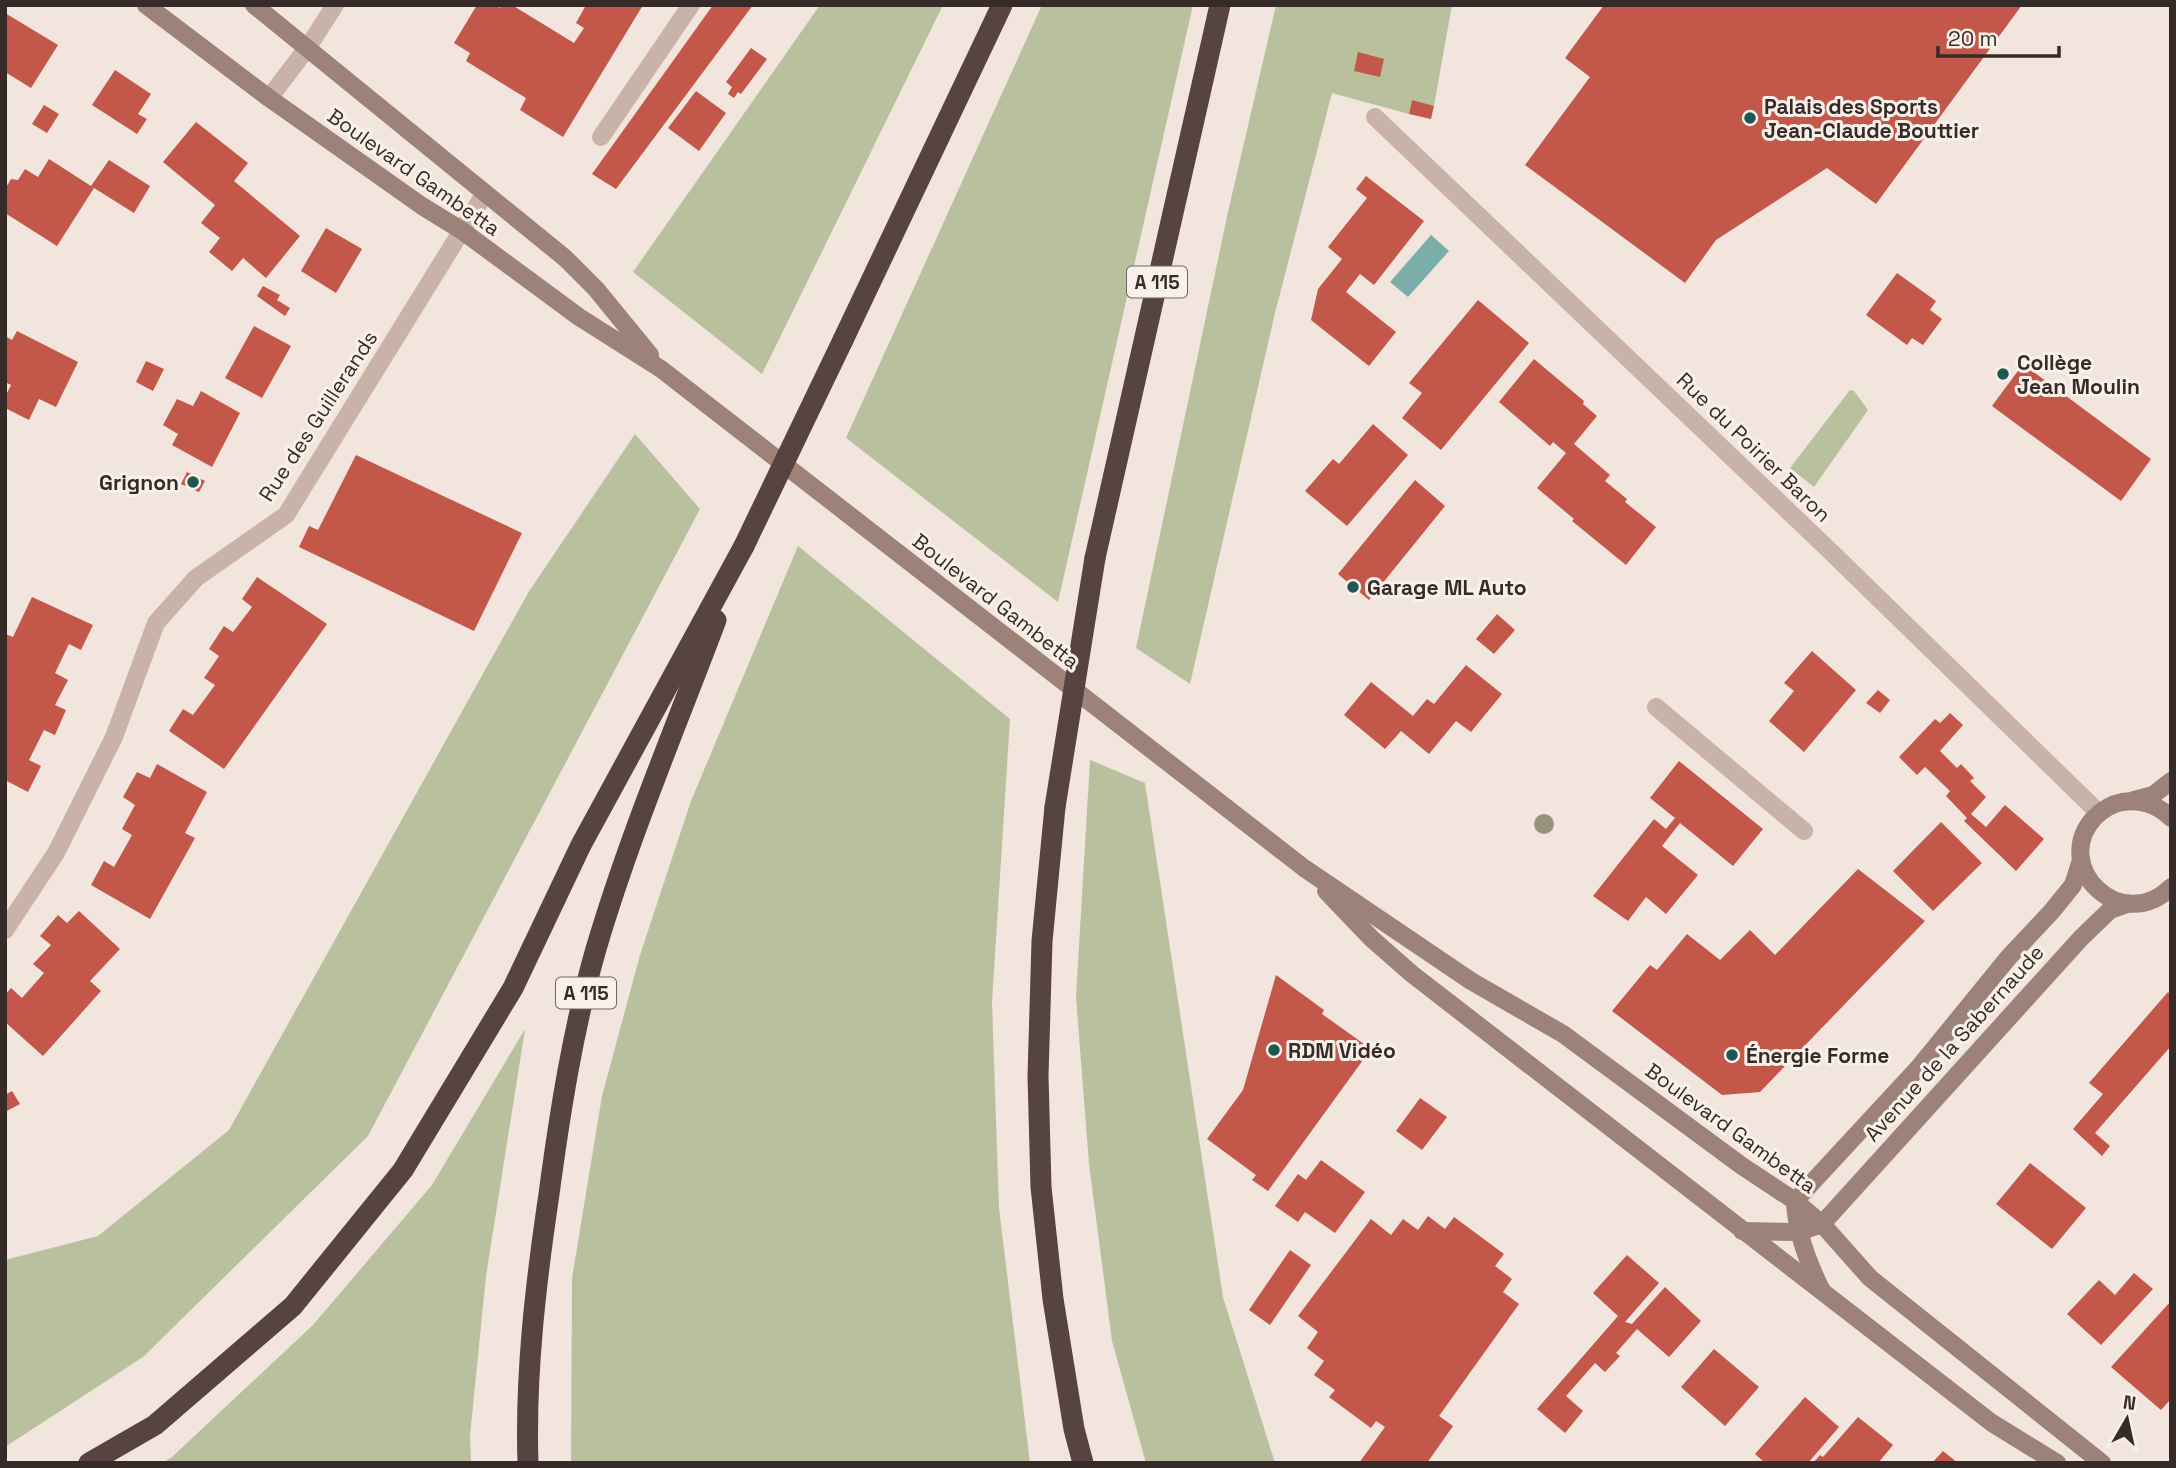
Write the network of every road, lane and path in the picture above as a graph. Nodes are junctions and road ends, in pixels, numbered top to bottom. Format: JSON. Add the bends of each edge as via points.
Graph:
{"nodes":[{"id":1,"x":146,"y":5,"type":"edge"},
{"id":2,"x":254,"y":5,"type":"edge"},
{"id":3,"x":335,"y":5,"type":"edge"},
{"id":4,"x":691,"y":5,"type":"edge"},
{"id":5,"x":1002,"y":5,"type":"edge"},
{"id":6,"x":1220,"y":5,"type":"edge"},
{"id":7,"x":308,"y":47,"type":"junction"},
{"id":8,"x":269,"y":98,"type":"junction"},
{"id":9,"x":1375,"y":117,"type":"dead end"},
{"id":10,"x":601,"y":137,"type":"dead end"},
{"id":11,"x":485,"y":193,"type":"junction"},
{"id":12,"x":461,"y":230,"type":"junction"},
{"id":13,"x":661,"y":369,"type":"junction"},
{"id":14,"x":744,"y":546,"type":"junction"},
{"id":15,"x":1657,"y":707,"type":"dead end"},
{"id":16,"x":2171,"y":781,"type":"edge"},
{"id":17,"x":2132,"y":801,"type":"junction"},
{"id":18,"x":2099,"y":813,"type":"junction"},
{"id":19,"x":2171,"y":818,"type":"edge"},
{"id":20,"x":1804,"y":831,"type":"dead end"},
{"id":21,"x":2081,"y":860,"type":"junction"},
{"id":22,"x":1304,"y":868,"type":"junction"},
{"id":23,"x":2170,"y":890,"type":"edge"},
{"id":24,"x":2127,"y":904,"type":"junction"},
{"id":25,"x":5,"y":930,"type":"edge"},
{"id":26,"x":1795,"y":1201,"type":"junction"},
{"id":27,"x":1822,"y":1224,"type":"junction"},
{"id":28,"x":1742,"y":1231,"type":"junction"},
{"id":29,"x":1799,"y":1232,"type":"junction"},
{"id":30,"x":1823,"y":1294,"type":"junction"},
{"id":31,"x":89,"y":1463,"type":"edge"},
{"id":32,"x":528,"y":1463,"type":"edge"},
{"id":33,"x":1083,"y":1463,"type":"edge"},
{"id":34,"x":2057,"y":1463,"type":"edge"},
{"id":35,"x":2102,"y":1463,"type":"edge"}],
"edges":[{"from":1,"to":8,"type":"main road","name":"Boulevard Gambetta"},
{"from":2,"to":7,"type":"main road","name":"Boulevard Gambetta"},
{"from":3,"to":7,"type":"street"},
{"from":4,"to":10,"type":"street"},
{"from":5,"to":14,"type":"highway","number":"A 115","bridge":true},
{"from":6,"to":33,"type":"highway","number":"A 115","bridge":true,"via":[[1095,558],[1055,807],[1042,942],[1041,1187],[1054,1299]]},
{"from":7,"to":8,"type":"street"},
{"from":7,"to":11,"type":"main road","name":"Boulevard Gambetta"},
{"from":8,"to":12,"type":"main road","name":"Boulevard Gambetta"},
{"from":9,"to":18,"type":"street","name":"Rue du Poirier Baron"},
{"from":11,"to":12,"type":"street","name":"Rue des Guillerands"},
{"from":11,"to":13,"type":"main road","name":"Boulevard Gambetta","via":[[596,289]]},
{"from":12,"to":13,"type":"main road","name":"Boulevard Gambetta","via":[[579,317]]},
{"from":12,"to":25,"type":"street","name":"Rue des Guillerands","via":[[286,515],[196,578],[156,623],[114,737],[56,853]]},
{"from":13,"to":22,"type":"main road","name":"Boulevard Gambetta"},
{"from":14,"to":31,"type":"highway","via":[[581,845],[513,988],[403,1170],[293,1306],[155,1425]]},
{"from":14,"to":32,"type":"highway","number":"A 115","via":[[596,950],[563,1092],[537,1276]]},
{"from":15,"to":20,"type":"street"},
{"from":16,"to":17,"type":"main road","via":[[2153,795]]},
{"from":17,"to":18,"type":"main road"},
{"from":17,"to":19,"type":"main road","via":[[2148,803]]},
{"from":18,"to":21,"type":"main road","name":"Avenue de la Sabernaude","via":[[2082,839]]},
{"from":21,"to":24,"type":"main road","via":[[2092,885],[2104,896]]},
{"from":21,"to":26,"type":"main road","name":"Avenue de la Sabernaude","via":[[2073,885],[2060,901],[1920,1066]]},
{"from":22,"to":26,"type":"main road","name":"Boulevard Gambetta","via":[[1471,981],[1563,1034]]},
{"from":22,"to":28,"type":"main road","name":"Boulevard Gambetta","via":[[1412,974]]},
{"from":23,"to":24,"type":"main road","name":"Avenue de la Sabernaude","via":[[2150,902]]},
{"from":24,"to":27,"type":"main road","name":"Avenue de la Sabernaude","via":[[2110,910],[2081,938]]},
{"from":26,"to":27,"type":"main road","name":"Boulevard Gambetta"},
{"from":26,"to":29,"type":"main road"},
{"from":27,"to":29,"type":"main road"},
{"from":27,"to":35,"type":"main road","name":"Boulevard Gambetta","via":[[1870,1278]]},
{"from":28,"to":29,"type":"main road"},
{"from":28,"to":30,"type":"main road","name":"Boulevard Gambetta"},
{"from":29,"to":30,"type":"main road"},
{"from":30,"to":34,"type":"main road","name":"Boulevard Gambetta","via":[[1992,1423]]}]}
